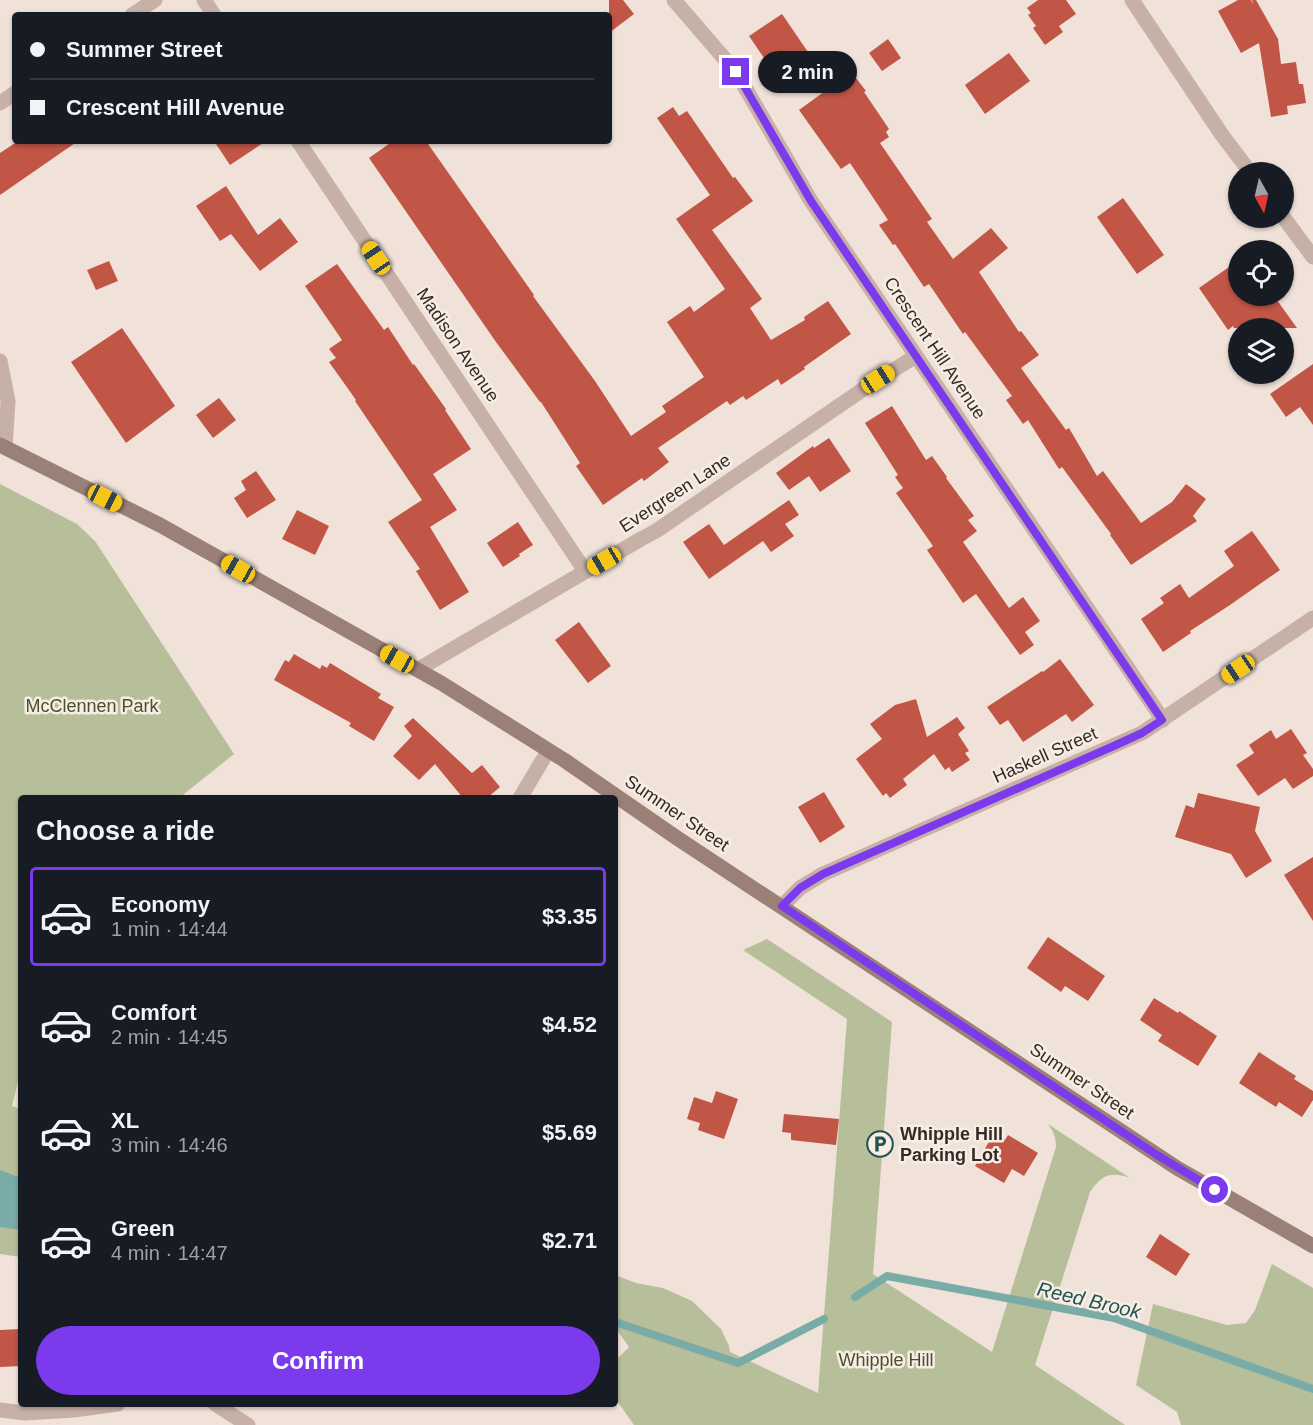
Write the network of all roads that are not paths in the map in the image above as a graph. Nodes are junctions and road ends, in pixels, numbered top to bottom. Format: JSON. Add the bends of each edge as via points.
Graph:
{"nodes":[{"id":1,"x":155,"y":0,"type":"edge"},
{"id":2,"x":674,"y":0,"type":"edge"},
{"id":3,"x":1132,"y":0,"type":"edge"},
{"id":4,"x":137,"y":12,"type":"edge"},
{"id":5,"x":300,"y":144,"type":"edge"},
{"id":6,"x":1243,"y":162,"type":"edge"},
{"id":7,"x":1291,"y":228,"type":"edge"},
{"id":8,"x":1313,"y":257,"type":"edge"},
{"id":9,"x":916,"y":356,"type":"junction"},
{"id":10,"x":0,"y":361,"type":"edge"},
{"id":11,"x":3,"y":446,"type":"edge"},
{"id":12,"x":585,"y":571,"type":"junction"},
{"id":13,"x":1313,"y":618,"type":"edge"},
{"id":14,"x":417,"y":670,"type":"junction"},
{"id":15,"x":1162,"y":720,"type":"junction"},
{"id":16,"x":548,"y":751,"type":"junction"},
{"id":17,"x":522,"y":795,"type":"edge"},
{"id":18,"x":613,"y":795,"type":"edge"},
{"id":19,"x":618,"y":798,"type":"edge"},
{"id":20,"x":782,"y":906,"type":"junction"},
{"id":21,"x":1313,"y":1246,"type":"edge"},
{"id":22,"x":96,"y":1407,"type":"edge"},
{"id":23,"x":220,"y":1407,"type":"edge"},
{"id":24,"x":0,"y":1410,"type":"edge"},
{"id":25,"x":248,"y":1425,"type":"edge"}],
"edges":[{"from":1,"to":4,"type":"street"},
{"from":2,"to":9,"type":"street","name":"Crescent Hill Avenue","via":[[736,72],[811,201]]},
{"from":3,"to":6,"type":"street"},
{"from":5,"to":12,"type":"street","name":"Madison Avenue"},
{"from":7,"to":8,"type":"street"},
{"from":9,"to":12,"type":"street","name":"Evergreen Lane","via":[[656,531]]},
{"from":9,"to":15,"type":"street","name":"Crescent Hill Avenue"},
{"from":10,"to":11,"type":"street","via":[[8,401]]},
{"from":11,"to":14,"type":"main road","name":"Summer Street","via":[[160,525]]},
{"from":12,"to":14,"type":"street","name":"Evergreen Lane"},
{"from":13,"to":15,"type":"street","name":"Haskell Street"},
{"from":14,"to":16,"type":"main road","name":"Summer Street"},
{"from":15,"to":20,"type":"street","name":"Haskell Street","via":[[1116,745],[823,874],[800,888]]},
{"from":16,"to":17,"type":"street"},
{"from":16,"to":18,"type":"main road","name":"Summer Street"},
{"from":19,"to":20,"type":"main road","name":"Summer Street"},
{"from":20,"to":21,"type":"main road","name":"Summer Street","via":[[1177,1168]]},
{"from":22,"to":24,"type":"street","via":[[25,1413]]},
{"from":23,"to":25,"type":"street"}]}
